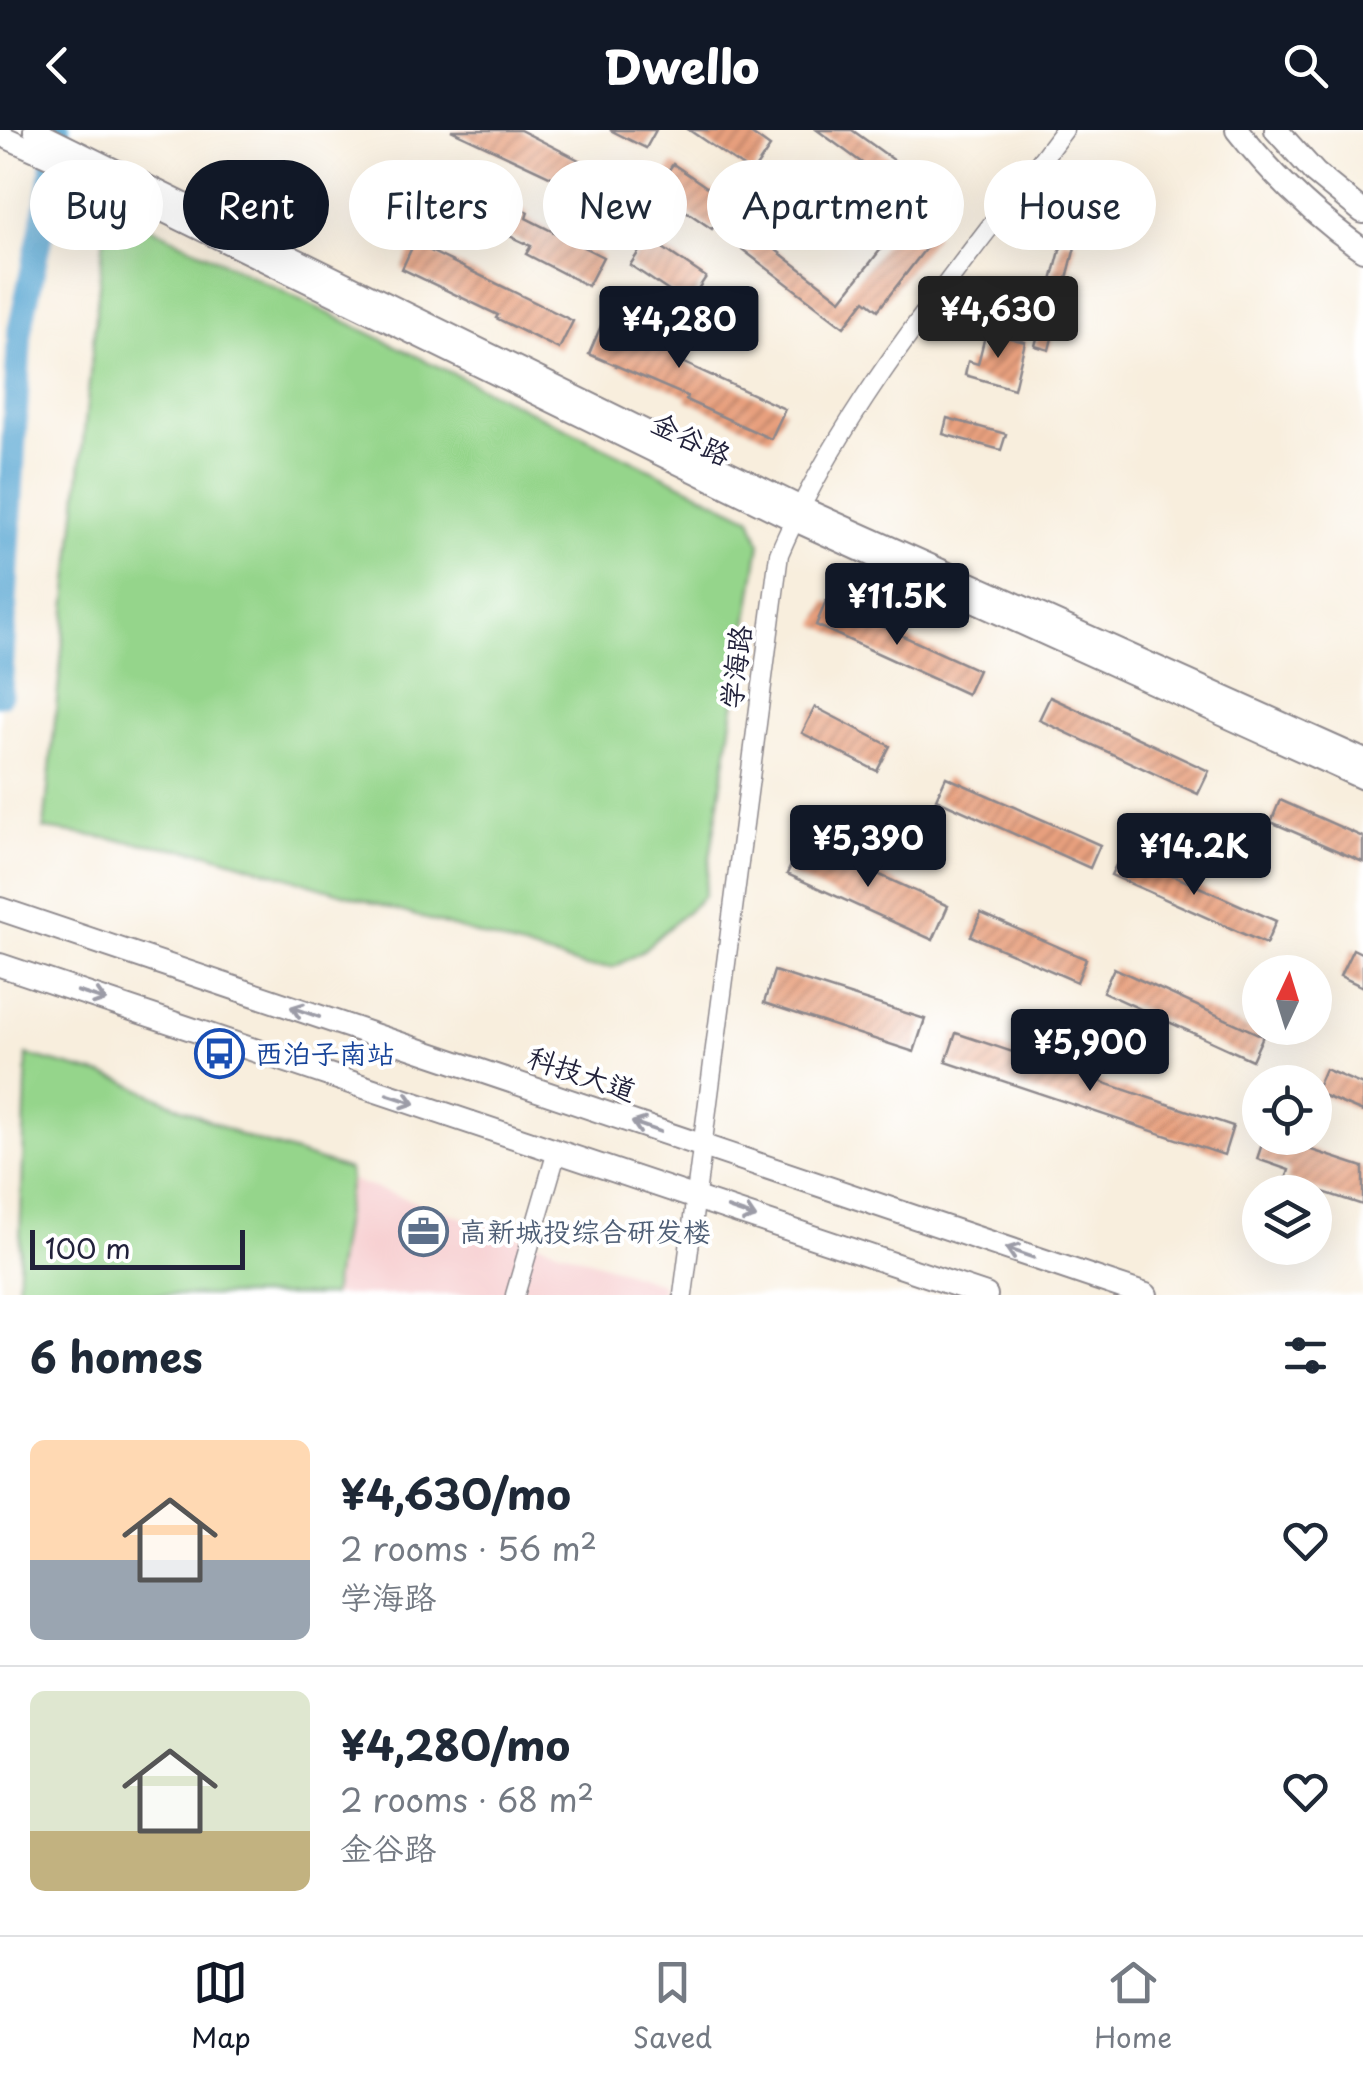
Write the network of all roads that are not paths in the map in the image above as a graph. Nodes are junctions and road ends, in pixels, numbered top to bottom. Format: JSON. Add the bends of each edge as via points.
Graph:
{"nodes":[{"id":1,"x":1064,"y":130,"type":"edge"},
{"id":2,"x":1237,"y":130,"type":"edge"},
{"id":3,"x":1276,"y":130,"type":"edge"},
{"id":4,"x":0,"y":135,"type":"edge"},
{"id":5,"x":34,"y":137,"type":"edge"},
{"id":6,"x":1363,"y":212,"type":"edge"},
{"id":7,"x":1363,"y":250,"type":"edge"},
{"id":8,"x":797,"y":514,"type":"junction"},
{"id":9,"x":1363,"y":759,"type":"edge"},
{"id":10,"x":1363,"y":778,"type":"edge"},
{"id":11,"x":0,"y":909,"type":"edge"},
{"id":12,"x":0,"y":965,"type":"edge"},
{"id":13,"x":701,"y":1146,"type":"junction"},
{"id":14,"x":557,"y":1151,"type":"junction"},
{"id":15,"x":695,"y":1198,"type":"junction"},
{"id":16,"x":515,"y":1295,"type":"edge"},
{"id":17,"x":682,"y":1295,"type":"edge"},
{"id":18,"x":986,"y":1295,"type":"edge"},
{"id":19,"x":1146,"y":1295,"type":"edge"}],
"edges":[{"from":1,"to":8,"type":"street","name":"学海路","via":[[862,400]]},
{"from":2,"to":7,"type":"main road","via":[[1326,224]]},
{"from":3,"to":6,"type":"main road","via":[[1315,174]]},
{"from":4,"to":5,"type":"street","name":"金谷路"},
{"from":5,"to":8,"type":"street","name":"金谷路"},
{"from":8,"to":9,"type":"street","name":"金谷路"},
{"from":8,"to":10,"type":"street","name":"金谷路"},
{"from":8,"to":13,"type":"street","name":"学海路","via":[[779,554]]},
{"from":13,"to":11,"type":"main road","name":"科技大道","one_way":true},
{"from":12,"to":14,"type":"main road","one_way":true},
{"from":13,"to":15,"type":"street","name":"学海路"},
{"from":19,"to":13,"type":"main road","name":"科技大道","one_way":true},
{"from":14,"to":15,"type":"main road"},
{"from":14,"to":16,"type":"street"},
{"from":15,"to":17,"type":"street","name":"学海路"},
{"from":15,"to":18,"type":"main road","one_way":true}]}
